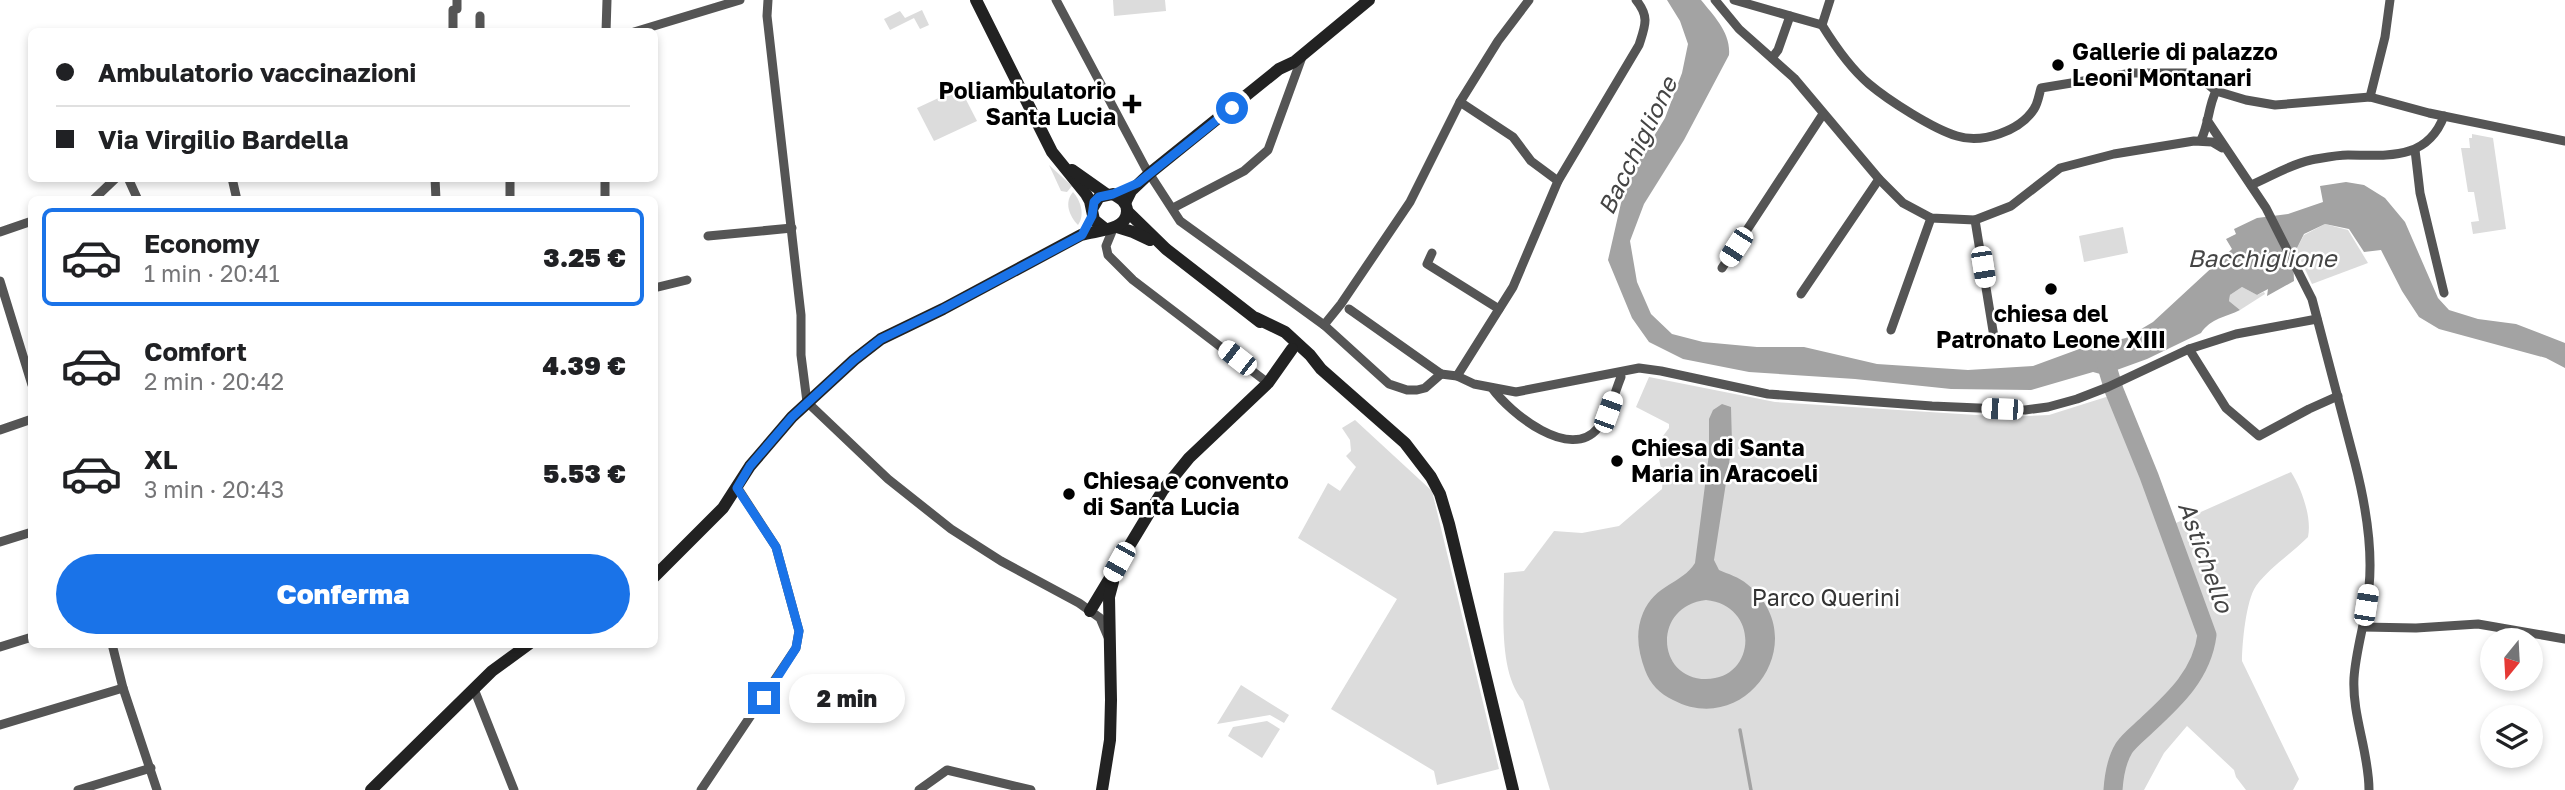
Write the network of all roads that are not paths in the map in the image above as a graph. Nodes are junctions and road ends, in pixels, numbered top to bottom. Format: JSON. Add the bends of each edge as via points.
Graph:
{"nodes":[{"id":1,"x":457,"y":0,"type":"edge"},
{"id":2,"x":607,"y":0,"type":"edge"},
{"id":3,"x":740,"y":0,"type":"edge"},
{"id":4,"x":768,"y":0,"type":"edge"},
{"id":5,"x":976,"y":0,"type":"edge"},
{"id":6,"x":1056,"y":0,"type":"edge"},
{"id":7,"x":1369,"y":0,"type":"edge"},
{"id":8,"x":1529,"y":0,"type":"edge"},
{"id":9,"x":1636,"y":0,"type":"edge"},
{"id":10,"x":1715,"y":0,"type":"edge"},
{"id":11,"x":1830,"y":0,"type":"edge"},
{"id":12,"x":2390,"y":0,"type":"edge"},
{"id":13,"x":1739,"y":2,"type":"edge"},
{"id":14,"x":480,"y":16,"type":"dead end"},
{"id":15,"x":1727,"y":16,"type":"junction"},
{"id":16,"x":1790,"y":16,"type":"junction"},
{"id":17,"x":1822,"y":25,"type":"junction"},
{"id":18,"x":453,"y":28,"type":"edge"},
{"id":19,"x":480,"y":28,"type":"edge"},
{"id":20,"x":606,"y":28,"type":"edge"},
{"id":21,"x":648,"y":28,"type":"edge"},
{"id":22,"x":1303,"y":55,"type":"junction"},
{"id":23,"x":1772,"y":58,"type":"junction"},
{"id":24,"x":1279,"y":69,"type":"junction"},
{"id":25,"x":1293,"y":81,"type":"junction"},
{"id":26,"x":2216,"y":91,"type":"junction"},
{"id":27,"x":2370,"y":96,"type":"junction"},
{"id":28,"x":1460,"y":102,"type":"junction"},
{"id":29,"x":1823,"y":114,"type":"junction"},
{"id":30,"x":2444,"y":117,"type":"junction"},
{"id":31,"x":2207,"y":120,"type":"junction"},
{"id":32,"x":2201,"y":140,"type":"junction"},
{"id":33,"x":2565,"y":141,"type":"edge"},
{"id":34,"x":2415,"y":150,"type":"junction"},
{"id":35,"x":2226,"y":151,"type":"junction"},
{"id":36,"x":1060,"y":163,"type":"junction"},
{"id":37,"x":1150,"y":173,"type":"junction"},
{"id":38,"x":1879,"y":179,"type":"junction"},
{"id":39,"x":1558,"y":181,"type":"junction"},
{"id":40,"x":112,"y":182,"type":"edge"},
{"id":41,"x":1138,"y":183,"type":"junction"},
{"id":42,"x":2251,"y":184,"type":"junction"},
{"id":43,"x":1110,"y":194,"type":"junction"},
{"id":44,"x":97,"y":196,"type":"edge"},
{"id":45,"x":1126,"y":207,"type":"junction"},
{"id":46,"x":1172,"y":208,"type":"junction"},
{"id":47,"x":1092,"y":213,"type":"junction"},
{"id":48,"x":1931,"y":218,"type":"junction"},
{"id":49,"x":1975,"y":220,"type":"junction"},
{"id":50,"x":28,"y":222,"type":"edge"},
{"id":51,"x":792,"y":228,"type":"junction"},
{"id":52,"x":1111,"y":228,"type":"junction"},
{"id":53,"x":0,"y":232,"type":"edge"},
{"id":54,"x":1082,"y":235,"type":"junction"},
{"id":55,"x":708,"y":236,"type":"dead end"},
{"id":56,"x":1166,"y":249,"type":"junction"},
{"id":57,"x":1432,"y":253,"type":"dead end"},
{"id":58,"x":1722,"y":268,"type":"dead end"},
{"id":59,"x":687,"y":280,"type":"dead end"},
{"id":60,"x":0,"y":281,"type":"edge"},
{"id":61,"x":658,"y":287,"type":"edge"},
{"id":62,"x":2444,"y":293,"type":"dead end"},
{"id":63,"x":1801,"y":294,"type":"dead end"},
{"id":64,"x":1349,"y":309,"type":"dead end"},
{"id":65,"x":1499,"y":309,"type":"junction"},
{"id":66,"x":1256,"y":318,"type":"junction"},
{"id":67,"x":2317,"y":319,"type":"junction"},
{"id":68,"x":11,"y":320,"type":"junction"},
{"id":69,"x":0,"y":324,"type":"edge"},
{"id":70,"x":1324,"y":325,"type":"junction"},
{"id":71,"x":1891,"y":330,"type":"dead end"},
{"id":72,"x":1994,"y":337,"type":"dead end"},
{"id":73,"x":1292,"y":349,"type":"junction"},
{"id":74,"x":2189,"y":349,"type":"junction"},
{"id":75,"x":1321,"y":369,"type":"junction"},
{"id":76,"x":28,"y":373,"type":"edge"},
{"id":77,"x":1441,"y":374,"type":"junction"},
{"id":78,"x":1457,"y":376,"type":"junction"},
{"id":79,"x":1621,"y":377,"type":"dead end"},
{"id":80,"x":1268,"y":383,"type":"junction"},
{"id":81,"x":1492,"y":388,"type":"junction"},
{"id":82,"x":2338,"y":396,"type":"junction"},
{"id":83,"x":807,"y":402,"type":"junction"},
{"id":84,"x":28,"y":420,"type":"edge"},
{"id":85,"x":0,"y":430,"type":"edge"},
{"id":86,"x":737,"y":488,"type":"junction"},
{"id":87,"x":28,"y":533,"type":"edge"},
{"id":88,"x":0,"y":542,"type":"edge"},
{"id":89,"x":1119,"y":562,"type":"junction"},
{"id":90,"x":658,"y":573,"type":"edge"},
{"id":91,"x":1109,"y":609,"type":"junction"},
{"id":92,"x":1093,"y":613,"type":"junction"},
{"id":93,"x":2363,"y":627,"type":"junction"},
{"id":94,"x":28,"y":638,"type":"edge"},
{"id":95,"x":2565,"y":639,"type":"edge"},
{"id":96,"x":1111,"y":642,"type":"junction"},
{"id":97,"x":0,"y":647,"type":"edge"},
{"id":98,"x":113,"y":648,"type":"edge"},
{"id":99,"x":524,"y":648,"type":"edge"},
{"id":100,"x":123,"y":688,"type":"junction"},
{"id":101,"x":474,"y":689,"type":"junction"},
{"id":102,"x":0,"y":725,"type":"edge"},
{"id":103,"x":151,"y":768,"type":"junction"},
{"id":104,"x":988,"y":778,"type":"junction"},
{"id":105,"x":78,"y":790,"type":"edge"},
{"id":106,"x":158,"y":790,"type":"edge"},
{"id":107,"x":371,"y":790,"type":"edge"},
{"id":108,"x":514,"y":790,"type":"edge"},
{"id":109,"x":702,"y":790,"type":"edge"},
{"id":110,"x":919,"y":790,"type":"edge"},
{"id":111,"x":985,"y":790,"type":"edge"},
{"id":112,"x":1031,"y":790,"type":"edge"},
{"id":113,"x":1102,"y":790,"type":"edge"},
{"id":114,"x":1513,"y":790,"type":"edge"},
{"id":115,"x":2368,"y":790,"type":"edge"}],
"edges":[{"from":1,"to":18,"type":"street"},
{"from":2,"to":20,"type":"street"},
{"from":3,"to":21,"type":"street"},
{"from":4,"to":51,"type":"street"},
{"from":5,"to":36,"type":"main road"},
{"from":6,"to":37,"type":"street"},
{"from":7,"to":22,"type":"main road"},
{"from":8,"to":28,"type":"street"},
{"from":9,"to":39,"type":"street","via":[[1645,11],[1646,25],[1639,45]]},
{"from":10,"to":15,"type":"street"},
{"from":11,"to":17,"type":"street"},
{"from":12,"to":27,"type":"street"},
{"from":13,"to":15,"type":"street"},
{"from":13,"to":16,"type":"street"},
{"from":14,"to":19,"type":"street"},
{"from":15,"to":23,"type":"street"},
{"from":16,"to":17,"type":"street"},
{"from":16,"to":23,"type":"street"},
{"from":17,"to":26,"type":"street","via":[[1863,79],[1879,92],[1948,132],[1968,138],[2006,131],[2034,109],[2041,88],[2132,74],[2186,73]]},
{"from":22,"to":24,"type":"main road"},
{"from":22,"to":25,"type":"street"},
{"from":23,"to":29,"type":"street"},
{"from":24,"to":25,"type":"street"},
{"from":24,"to":37,"type":"main road"},
{"from":25,"to":46,"type":"street","via":[[1268,150],[1244,172]]},
{"from":26,"to":27,"type":"street","via":[[2275,105]]},
{"from":26,"to":31,"type":"street"},
{"from":27,"to":30,"type":"street"},
{"from":28,"to":39,"type":"street","via":[[1513,137],[1531,161]]},
{"from":28,"to":70,"type":"street","via":[[1410,202]]},
{"from":29,"to":38,"type":"street"},
{"from":29,"to":58,"type":"street"},
{"from":30,"to":33,"type":"street"},
{"from":30,"to":34,"type":"street","via":[[2439,129]]},
{"from":31,"to":32,"type":"street"},
{"from":31,"to":35,"type":"street"},
{"from":32,"to":35,"type":"street"},
{"from":32,"to":49,"type":"street","via":[[2060,168],[2011,206]]},
{"from":34,"to":42,"type":"street","via":[[2308,160]]},
{"from":34,"to":62,"type":"street","via":[[2420,193]]},
{"from":35,"to":42,"type":"street"},
{"from":36,"to":43,"type":"main road"},
{"from":36,"to":47,"type":"main road","via":[[1086,194]]},
{"from":37,"to":41,"type":"main road"},
{"from":37,"to":46,"type":"street"},
{"from":38,"to":48,"type":"street","via":[[1903,203]]},
{"from":38,"to":63,"type":"street"},
{"from":39,"to":65,"type":"street","via":[[1513,287]]},
{"from":40,"to":44,"type":"street"},
{"from":41,"to":43,"type":"main road"},
{"from":41,"to":45,"type":"main road"},
{"from":42,"to":67,"type":"street","via":[[2304,280]]},
{"from":43,"to":45,"type":"main road"},
{"from":43,"to":47,"type":"main road","via":[[1094,202]]},
{"from":45,"to":52,"type":"main road","via":[[1122,223]]},
{"from":45,"to":56,"type":"main road"},
{"from":46,"to":70,"type":"street","via":[[1199,236]]},
{"from":47,"to":52,"type":"main road","via":[[1097,224]]},
{"from":47,"to":54,"type":"main road"},
{"from":48,"to":49,"type":"street"},
{"from":48,"to":71,"type":"street"},
{"from":49,"to":72,"type":"street"},
{"from":50,"to":53,"type":"street"},
{"from":51,"to":55,"type":"street"},
{"from":51,"to":83,"type":"street"},
{"from":52,"to":54,"type":"main road"},
{"from":52,"to":56,"type":"main road","via":[[1138,233]]},
{"from":52,"to":80,"type":"street","via":[[1106,246],[1111,259]]},
{"from":54,"to":83,"type":"main road","via":[[881,339]]},
{"from":56,"to":66,"type":"main road"},
{"from":57,"to":65,"type":"street","via":[[1427,264]]},
{"from":59,"to":61,"type":"street"},
{"from":60,"to":68,"type":"street"},
{"from":64,"to":77,"type":"street"},
{"from":65,"to":78,"type":"street"},
{"from":66,"to":73,"type":"main road"},
{"from":66,"to":75,"type":"main road","via":[[1285,332]]},
{"from":67,"to":74,"type":"street","via":[[2236,334]]},
{"from":67,"to":82,"type":"street"},
{"from":68,"to":69,"type":"street"},
{"from":68,"to":76,"type":"street"},
{"from":70,"to":77,"type":"street","via":[[1389,384],[1417,390]]},
{"from":73,"to":75,"type":"main road"},
{"from":73,"to":80,"type":"main road"},
{"from":74,"to":81,"type":"street","via":[[2108,387],[2049,407],[2025,410],[1765,393],[1639,368],[1516,391]]},
{"from":74,"to":82,"type":"street","via":[[2226,408],[2259,436]]},
{"from":75,"to":114,"type":"main road","via":[[1405,443],[1440,494]]},
{"from":77,"to":78,"type":"street"},
{"from":78,"to":81,"type":"street"},
{"from":79,"to":81,"type":"street","via":[[1597,430],[1582,439],[1559,437],[1528,423],[1503,404]]},
{"from":80,"to":89,"type":"main road","via":[[1189,458],[1163,490]]},
{"from":82,"to":93,"type":"street","via":[[2361,488],[2368,549],[2370,586]]},
{"from":83,"to":86,"type":"main road","via":[[750,466]]},
{"from":83,"to":92,"type":"street","via":[[888,479],[950,528]]},
{"from":84,"to":85,"type":"street"},
{"from":86,"to":90,"type":"main road"},
{"from":86,"to":109,"type":"street","via":[[776,547],[799,631],[796,648]]},
{"from":87,"to":88,"type":"street"},
{"from":89,"to":91,"type":"main road"},
{"from":89,"to":92,"type":"main road"},
{"from":91,"to":92,"type":"street"},
{"from":91,"to":96,"type":"main road"},
{"from":92,"to":96,"type":"street"},
{"from":93,"to":95,"type":"street","via":[[2478,624]]},
{"from":93,"to":115,"type":"street","via":[[2354,678],[2369,769]]},
{"from":94,"to":97,"type":"street"},
{"from":96,"to":113,"type":"main road","via":[[1110,740]]},
{"from":98,"to":100,"type":"street"},
{"from":99,"to":101,"type":"main road"},
{"from":100,"to":102,"type":"street"},
{"from":100,"to":103,"type":"street"},
{"from":101,"to":107,"type":"main road"},
{"from":101,"to":108,"type":"street"},
{"from":103,"to":105,"type":"street"},
{"from":103,"to":106,"type":"street"},
{"from":104,"to":110,"type":"street","via":[[947,770]]},
{"from":104,"to":111,"type":"street"},
{"from":104,"to":112,"type":"street"}]}
